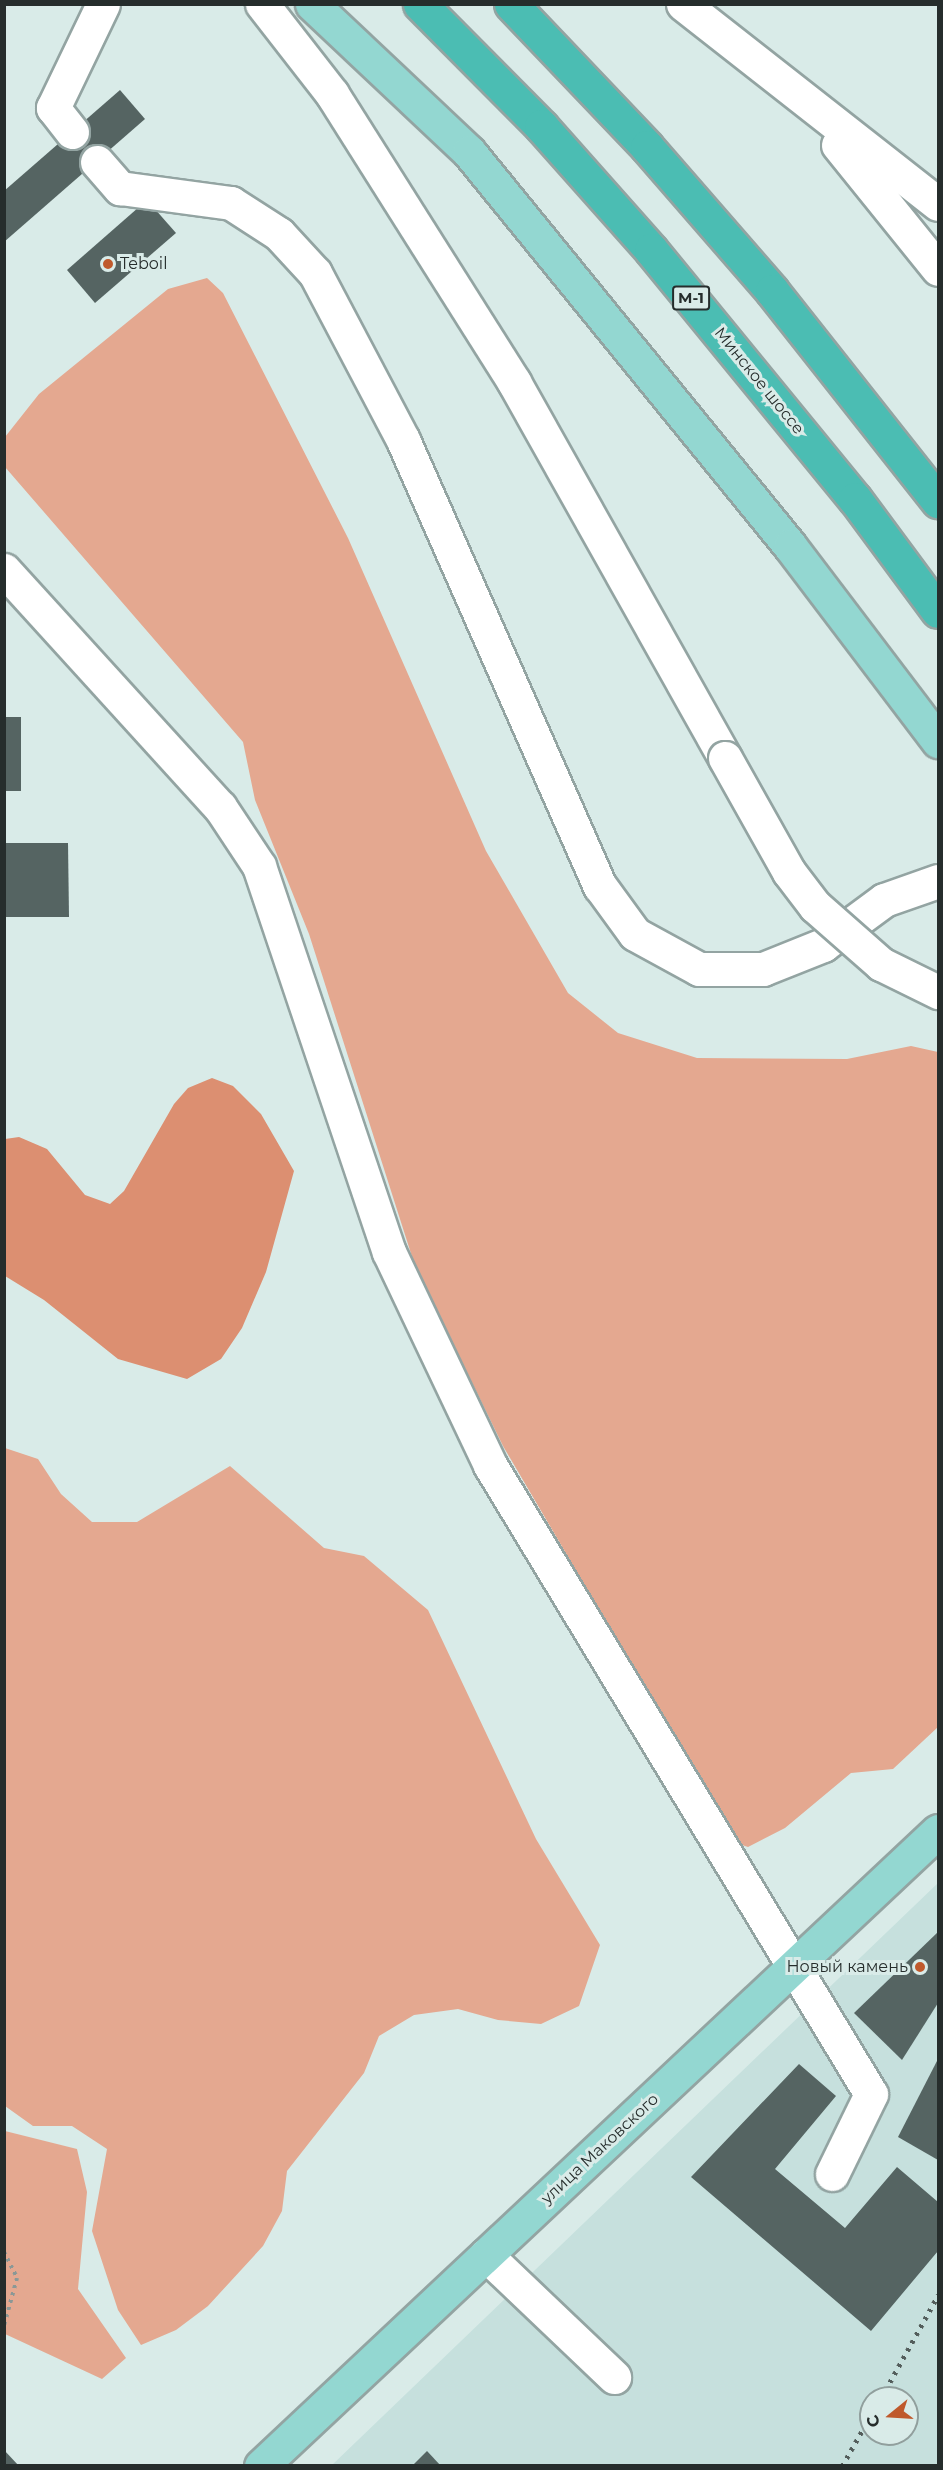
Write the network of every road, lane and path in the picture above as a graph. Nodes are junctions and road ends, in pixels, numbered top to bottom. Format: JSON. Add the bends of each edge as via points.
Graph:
{"nodes":[{"id":1,"x":103,"y":4,"type":"edge"},
{"id":2,"x":262,"y":4,"type":"edge"},
{"id":3,"x":312,"y":4,"type":"edge"},
{"id":4,"x":420,"y":4,"type":"edge"},
{"id":5,"x":511,"y":4,"type":"edge"},
{"id":6,"x":683,"y":4,"type":"edge"},
{"id":7,"x":796,"y":96,"type":"junction"},
{"id":8,"x":72,"y":132,"type":"dead end"},
{"id":9,"x":97,"y":162,"type":"dead end"},
{"id":10,"x":939,"y":204,"type":"edge"},
{"id":11,"x":939,"y":269,"type":"edge"},
{"id":12,"x":939,"y":501,"type":"edge"},
{"id":13,"x":4,"y":570,"type":"edge"},
{"id":14,"x":939,"y":611,"type":"edge"},
{"id":15,"x":939,"y":741,"type":"edge"},
{"id":16,"x":939,"y":881,"type":"edge"},
{"id":17,"x":939,"y":992,"type":"edge"},
{"id":18,"x":939,"y":1830,"type":"edge"},
{"id":19,"x":792,"y":1970,"type":"junction"},
{"id":20,"x":832,"y":2174,"type":"dead end"},
{"id":21,"x":4,"y":2252,"type":"edge"},
{"id":22,"x":486,"y":2255,"type":"junction"},
{"id":23,"x":4,"y":2326,"type":"edge"},
{"id":24,"x":614,"y":2377,"type":"dead end"},
{"id":25,"x":261,"y":2466,"type":"edge"}],
"edges":[{"from":1,"to":8,"type":"street","via":[[53,108]]},
{"from":2,"to":17,"type":"street","bridge":true,"via":[[332,94],[514,382],[789,872],[816,906],[881,963]]},
{"from":3,"to":15,"type":"main road","via":[[470,152],[790,546]]},
{"from":4,"to":14,"type":"highway","name":"Минское шоссе","number":"М-1","via":[[541,126],[651,250],[848,490]]},
{"from":5,"to":12,"type":"highway","via":[[647,147],[772,291]]},
{"from":6,"to":7,"type":"street"},
{"from":7,"to":10,"type":"street"},
{"from":7,"to":11,"type":"street"},
{"from":9,"to":16,"type":"street","via":[[120,188],[231,203],[279,234],[315,273],[403,440],[600,886],[635,934],[699,969],[763,969],[823,945],[884,900]]},
{"from":13,"to":19,"type":"street","via":[[220,807],[259,866],[389,1252],[490,1465]]},
{"from":18,"to":19,"type":"main road","name":"улица Маковского"},
{"from":19,"to":20,"type":"street","via":[[870,2094]]},
{"from":19,"to":22,"type":"main road","name":"улица Маковского"},
{"from":21,"to":23,"type":"path","via":[[17,2278]]},
{"from":22,"to":24,"type":"street"},
{"from":22,"to":25,"type":"main road","name":"улица Маковского"}]}
